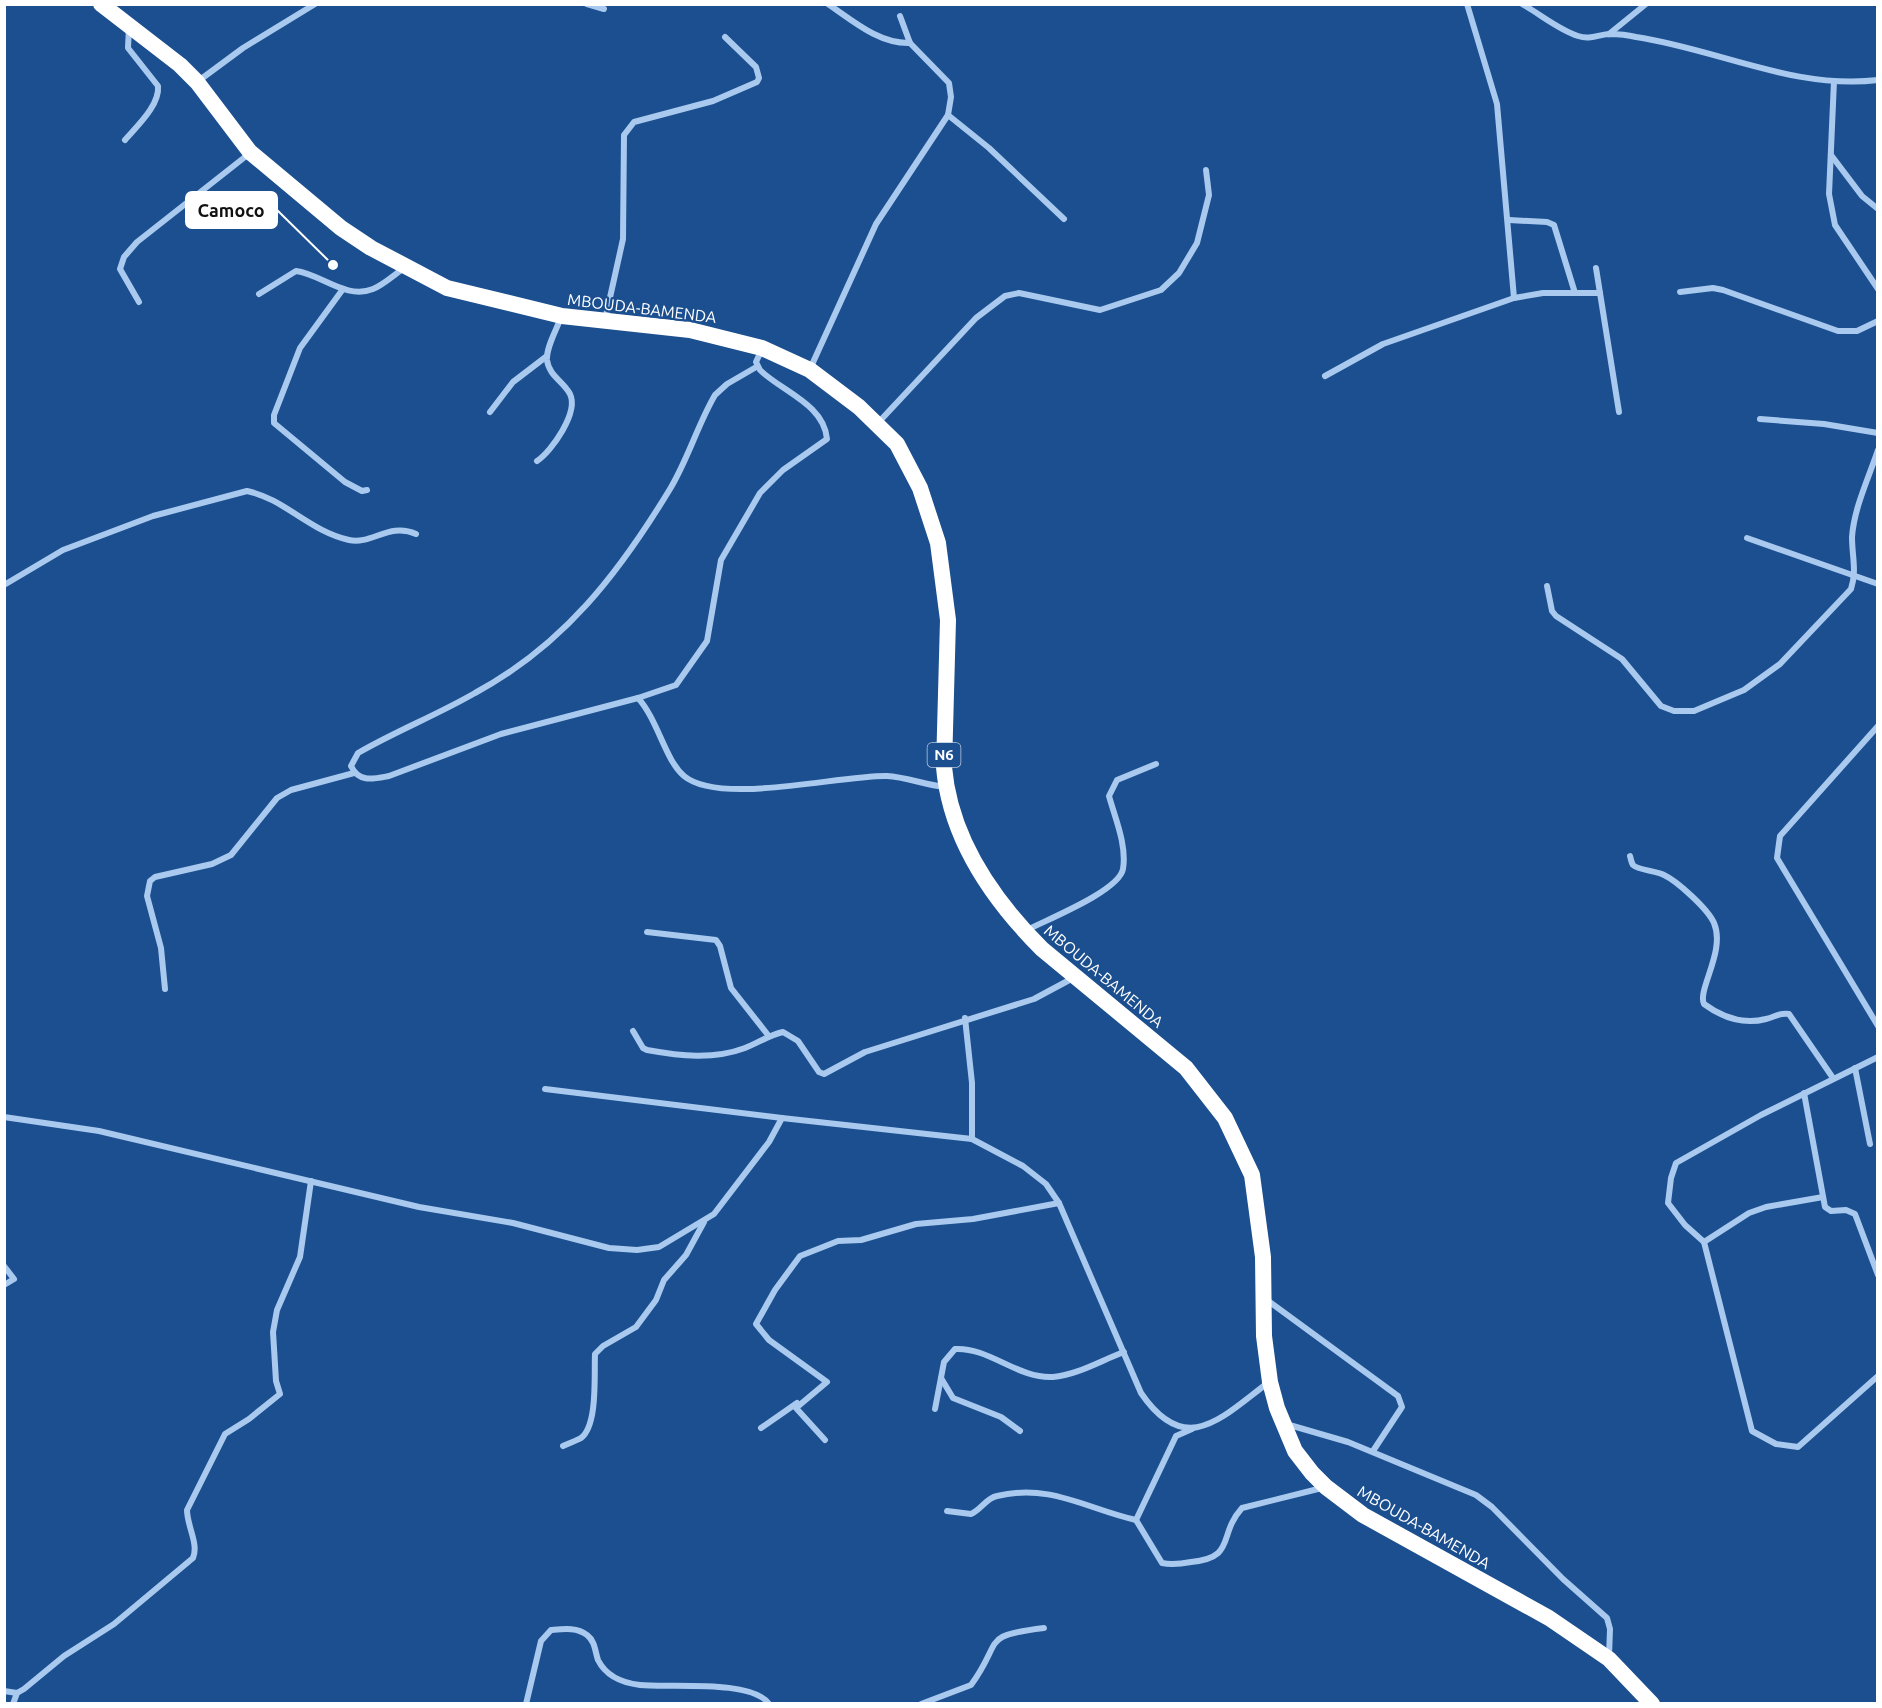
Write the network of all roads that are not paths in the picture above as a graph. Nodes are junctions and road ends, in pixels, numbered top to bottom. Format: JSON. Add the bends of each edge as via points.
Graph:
{"nodes":[{"id":1,"x":101,"y":4,"type":"edge"},
{"id":2,"x":315,"y":4,"type":"edge"},
{"id":3,"x":587,"y":4,"type":"edge"},
{"id":4,"x":828,"y":4,"type":"edge"},
{"id":5,"x":1467,"y":4,"type":"edge"},
{"id":6,"x":1522,"y":4,"type":"edge"},
{"id":7,"x":1646,"y":4,"type":"edge"},
{"id":8,"x":604,"y":9,"type":"dead end"},
{"id":9,"x":900,"y":16,"type":"dead end"},
{"id":10,"x":129,"y":26,"type":"junction"},
{"id":11,"x":1608,"y":34,"type":"junction"},
{"id":12,"x":725,"y":37,"type":"dead end"},
{"id":13,"x":910,"y":43,"type":"junction"},
{"id":14,"x":1878,"y":80,"type":"edge"},
{"id":15,"x":1834,"y":81,"type":"junction"},
{"id":16,"x":197,"y":82,"type":"junction"},
{"id":17,"x":948,"y":115,"type":"junction"},
{"id":18,"x":125,"y":140,"type":"dead end"},
{"id":19,"x":250,"y":152,"type":"junction"},
{"id":20,"x":1831,"y":154,"type":"junction"},
{"id":21,"x":1206,"y":170,"type":"dead end"},
{"id":22,"x":1878,"y":208,"type":"edge"},
{"id":23,"x":1064,"y":219,"type":"dead end"},
{"id":24,"x":1509,"y":220,"type":"junction"},
{"id":25,"x":407,"y":266,"type":"junction"},
{"id":26,"x":1596,"y":268,"type":"dead end"},
{"id":27,"x":343,"y":289,"type":"junction"},
{"id":28,"x":1878,"y":289,"type":"edge"},
{"id":29,"x":1680,"y":292,"type":"dead end"},
{"id":30,"x":1575,"y":293,"type":"junction"},
{"id":31,"x":1600,"y":293,"type":"junction"},
{"id":32,"x":259,"y":294,"type":"dead end"},
{"id":33,"x":1514,"y":298,"type":"junction"},
{"id":34,"x":139,"y":302,"type":"dead end"},
{"id":35,"x":562,"y":316,"type":"junction"},
{"id":36,"x":605,"y":321,"type":"junction"},
{"id":37,"x":1878,"y":321,"type":"edge"},
{"id":38,"x":762,"y":348,"type":"junction"},
{"id":39,"x":547,"y":356,"type":"junction"},
{"id":40,"x":758,"y":366,"type":"junction"},
{"id":41,"x":810,"y":370,"type":"junction"},
{"id":42,"x":1325,"y":376,"type":"dead end"},
{"id":43,"x":490,"y":412,"type":"dead end"},
{"id":44,"x":1618,"y":412,"type":"dead end"},
{"id":45,"x":1760,"y":420,"type":"dead end"},
{"id":46,"x":876,"y":424,"type":"junction"},
{"id":47,"x":1878,"y":433,"type":"edge"},
{"id":48,"x":1878,"y":450,"type":"edge"},
{"id":49,"x":537,"y":461,"type":"dead end"},
{"id":50,"x":367,"y":490,"type":"dead end"},
{"id":51,"x":416,"y":534,"type":"dead end"},
{"id":52,"x":1747,"y":538,"type":"dead end"},
{"id":53,"x":1855,"y":576,"type":"junction"},
{"id":54,"x":1878,"y":584,"type":"edge"},
{"id":55,"x":4,"y":585,"type":"edge"},
{"id":56,"x":1547,"y":586,"type":"dead end"},
{"id":57,"x":638,"y":698,"type":"junction"},
{"id":58,"x":1878,"y":726,"type":"edge"},
{"id":59,"x":1156,"y":764,"type":"dead end"},
{"id":60,"x":354,"y":773,"type":"junction"},
{"id":61,"x":945,"y":787,"type":"junction"},
{"id":62,"x":1630,"y":856,"type":"dead end"},
{"id":63,"x":1024,"y":931,"type":"junction"},
{"id":64,"x":647,"y":932,"type":"dead end"},
{"id":65,"x":1076,"y":977,"type":"junction"},
{"id":66,"x":165,"y":989,"type":"dead end"},
{"id":67,"x":965,"y":1018,"type":"junction"},
{"id":68,"x":1878,"y":1026,"type":"edge"},
{"id":69,"x":633,"y":1031,"type":"dead end"},
{"id":70,"x":768,"y":1035,"type":"junction"},
{"id":71,"x":1878,"y":1057,"type":"edge"},
{"id":72,"x":1856,"y":1068,"type":"junction"},
{"id":73,"x":1833,"y":1078,"type":"junction"},
{"id":74,"x":545,"y":1089,"type":"dead end"},
{"id":75,"x":1804,"y":1093,"type":"junction"},
{"id":76,"x":4,"y":1118,"type":"edge"},
{"id":77,"x":782,"y":1118,"type":"junction"},
{"id":78,"x":972,"y":1139,"type":"junction"},
{"id":79,"x":1870,"y":1144,"type":"dead end"},
{"id":80,"x":311,"y":1181,"type":"junction"},
{"id":81,"x":1823,"y":1197,"type":"junction"},
{"id":82,"x":1059,"y":1203,"type":"junction"},
{"id":83,"x":704,"y":1222,"type":"junction"},
{"id":84,"x":1704,"y":1242,"type":"junction"},
{"id":85,"x":4,"y":1266,"type":"edge"},
{"id":86,"x":1878,"y":1275,"type":"edge"},
{"id":87,"x":4,"y":1285,"type":"edge"},
{"id":88,"x":1264,"y":1298,"type":"junction"},
{"id":89,"x":1124,"y":1352,"type":"junction"},
{"id":90,"x":1878,"y":1376,"type":"edge"},
{"id":91,"x":941,"y":1377,"type":"junction"},
{"id":92,"x":827,"y":1382,"type":"junction"},
{"id":93,"x":1270,"y":1382,"type":"junction"},
{"id":94,"x":935,"y":1409,"type":"dead end"},
{"id":95,"x":1285,"y":1424,"type":"junction"},
{"id":96,"x":761,"y":1428,"type":"dead end"},
{"id":97,"x":1192,"y":1429,"type":"junction"},
{"id":98,"x":1020,"y":1431,"type":"dead end"},
{"id":99,"x":825,"y":1440,"type":"dead end"},
{"id":100,"x":563,"y":1446,"type":"dead end"},
{"id":101,"x":1373,"y":1451,"type":"junction"},
{"id":102,"x":1326,"y":1487,"type":"junction"},
{"id":103,"x":947,"y":1511,"type":"dead end"},
{"id":104,"x":1136,"y":1520,"type":"junction"},
{"id":105,"x":1044,"y":1628,"type":"dead end"},
{"id":106,"x":1609,"y":1659,"type":"junction"},
{"id":107,"x":4,"y":1691,"type":"edge"},
{"id":108,"x":17,"y":1693,"type":"junction"},
{"id":109,"x":13,"y":1704,"type":"edge"},
{"id":110,"x":526,"y":1704,"type":"edge"},
{"id":111,"x":769,"y":1704,"type":"edge"},
{"id":112,"x":921,"y":1704,"type":"edge"},
{"id":113,"x":1652,"y":1704,"type":"edge"}],
"edges":[{"from":1,"to":10,"type":"highway","name":"MBOUDA-BAMENDA","number":"N6"},
{"from":2,"to":16,"type":"street"},
{"from":3,"to":8,"type":"street"},
{"from":4,"to":13,"type":"street","via":[[895,44]]},
{"from":5,"to":24,"type":"street","via":[[1497,104]]},
{"from":6,"to":11,"type":"street","via":[[1576,36],[1591,39]]},
{"from":7,"to":11,"type":"street"},
{"from":9,"to":13,"type":"street"},
{"from":10,"to":16,"type":"highway","name":"MBOUDA-BAMENDA","number":"N6"},
{"from":10,"to":18,"type":"street","via":[[128,48],[159,90],[154,103]]},
{"from":11,"to":15,"type":"street","via":[[1704,51],[1778,73]]},
{"from":12,"to":36,"type":"street","via":[[756,67],[757,81],[713,101],[634,122],[624,135],[623,239]]},
{"from":13,"to":17,"type":"street","via":[[949,82]]},
{"from":14,"to":15,"type":"street"},
{"from":15,"to":20,"type":"street"},
{"from":16,"to":19,"type":"highway","name":"MBOUDA-BAMENDA","number":"N6"},
{"from":17,"to":23,"type":"street"},
{"from":17,"to":41,"type":"street","via":[[876,224]]},
{"from":19,"to":25,"type":"highway","name":"MBOUDA-BAMENDA","number":"N6","via":[[341,228]]},
{"from":19,"to":34,"type":"street","via":[[124,256],[120,269]]},
{"from":20,"to":22,"type":"street","via":[[1862,196]]},
{"from":20,"to":28,"type":"street","via":[[1829,195],[1835,225]]},
{"from":21,"to":46,"type":"street","via":[[1209,195],[1197,243],[1179,273],[1161,290],[1100,310],[1019,293],[1005,296],[976,318]]},
{"from":24,"to":30,"type":"street","via":[[1554,225]]},
{"from":24,"to":33,"type":"street"},
{"from":25,"to":27,"type":"street","via":[[375,288]]},
{"from":25,"to":35,"type":"highway","name":"MBOUDA-BAMENDA","number":"N6","via":[[447,288]]},
{"from":26,"to":31,"type":"street"},
{"from":27,"to":32,"type":"street","via":[[296,271]]},
{"from":27,"to":50,"type":"street","via":[[300,348],[274,423],[345,482],[355,489]]},
{"from":29,"to":37,"type":"street","via":[[1723,290],[1838,331],[1857,331]]},
{"from":30,"to":31,"type":"street"},
{"from":30,"to":33,"type":"street"},
{"from":31,"to":44,"type":"street"},
{"from":33,"to":42,"type":"street","via":[[1383,344]]},
{"from":35,"to":36,"type":"highway","name":"MBOUDA-BAMENDA","number":"N6"},
{"from":35,"to":39,"type":"street"},
{"from":36,"to":38,"type":"highway","name":"MBOUDA-BAMENDA","number":"N6","via":[[690,330]]},
{"from":38,"to":40,"type":"street"},
{"from":38,"to":41,"type":"highway","name":"MBOUDA-BAMENDA","number":"N6"},
{"from":39,"to":43,"type":"street","via":[[513,382]]},
{"from":39,"to":49,"type":"street","via":[[551,374],[569,392],[572,406],[557,441]]},
{"from":40,"to":57,"type":"street","via":[[767,377],[810,407],[827,439],[774,478],[760,493],[733,538],[721,560],[707,641],[700,655],[676,685]]},
{"from":40,"to":60,"type":"street","via":[[716,394],[670,489],[585,610],[477,693],[358,753],[351,766]]},
{"from":41,"to":46,"type":"highway","name":"MBOUDA-BAMENDA","number":"N6"},
{"from":45,"to":47,"type":"street","via":[[1824,424]]},
{"from":46,"to":61,"type":"highway","name":"MBOUDA-BAMENDA","number":"N6","via":[[897,444],[915,479],[938,543],[948,620]]},
{"from":48,"to":53,"type":"street","via":[[1852,538]]},
{"from":51,"to":55,"type":"street","via":[[399,528],[354,541],[335,537],[262,494],[247,490],[153,516],[63,550]]},
{"from":52,"to":53,"type":"street"},
{"from":53,"to":54,"type":"street"},
{"from":53,"to":56,"type":"street","via":[[1839,604],[1780,664],[1744,690],[1694,711],[1661,706],[1622,660],[1556,616]]},
{"from":57,"to":60,"type":"street","via":[[501,734],[389,776],[370,780]]},
{"from":57,"to":61,"type":"street","via":[[651,713],[680,771],[693,782],[739,790],[890,776]]},
{"from":58,"to":68,"type":"street","via":[[1780,836],[1777,858]]},
{"from":59,"to":63,"type":"street","via":[[1117,780],[1110,796],[1124,850],[1119,879]]},
{"from":60,"to":66,"type":"street","via":[[291,790],[277,798],[231,855],[150,881],[147,897],[161,948]]},
{"from":61,"to":63,"type":"highway","name":"MBOUDA-BAMENDA","number":"N6","via":[[957,830],[980,872]]},
{"from":62,"to":73,"type":"street","via":[[1633,865],[1675,881],[1713,920],[1717,952],[1703,995],[1704,1004],[1740,1022],[1789,1014]]},
{"from":63,"to":65,"type":"highway","name":"MBOUDA-BAMENDA","number":"N6"},
{"from":64,"to":70,"type":"street","via":[[716,940],[731,988]]},
{"from":65,"to":67,"type":"street","via":[[1034,999]]},
{"from":65,"to":88,"type":"highway","name":"MBOUDA-BAMENDA","number":"N6","via":[[1186,1068],[1225,1119],[1252,1175]]},
{"from":67,"to":70,"type":"street","via":[[865,1052],[824,1074],[791,1035]]},
{"from":67,"to":78,"type":"street","via":[[972,1083]]},
{"from":69,"to":70,"type":"street","via":[[647,1050],[684,1056],[745,1048]]},
{"from":71,"to":72,"type":"street"},
{"from":72,"to":73,"type":"street"},
{"from":72,"to":79,"type":"street"},
{"from":73,"to":75,"type":"street"},
{"from":74,"to":77,"type":"street"},
{"from":75,"to":81,"type":"street"},
{"from":75,"to":84,"type":"street","via":[[1676,1163],[1668,1203]]},
{"from":76,"to":80,"type":"street","via":[[99,1131]]},
{"from":77,"to":78,"type":"street"},
{"from":77,"to":83,"type":"street","via":[[720,1208]]},
{"from":78,"to":82,"type":"street","via":[[1023,1166],[1046,1184]]},
{"from":80,"to":83,"type":"street","via":[[419,1207],[513,1222],[609,1248],[659,1247]]},
{"from":80,"to":108,"type":"street","via":[[300,1257],[277,1310],[273,1332],[280,1394],[225,1434],[187,1510],[194,1558],[114,1624]]},
{"from":81,"to":84,"type":"street","via":[[1749,1213]]},
{"from":81,"to":86,"type":"street","via":[[1827,1210],[1850,1210],[1855,1214]]},
{"from":82,"to":89,"type":"street"},
{"from":82,"to":92,"type":"street","via":[[973,1219],[899,1227],[861,1240],[838,1241],[800,1256],[756,1324],[769,1340]]},
{"from":83,"to":100,"type":"street","via":[[686,1256],[664,1280],[656,1300],[636,1327],[595,1354],[588,1430]]},
{"from":84,"to":90,"type":"street","via":[[1752,1431],[1776,1444],[1798,1447]]},
{"from":85,"to":87,"type":"street","via":[[14,1279]]},
{"from":88,"to":93,"type":"highway","name":"MBOUDA-BAMENDA","number":"N6"},
{"from":88,"to":101,"type":"street","via":[[1398,1396],[1402,1407]]},
{"from":89,"to":91,"type":"street","via":[[1052,1377],[1037,1375],[976,1350],[955,1349],[944,1362]]},
{"from":89,"to":97,"type":"street","via":[[1152,1409],[1167,1422]]},
{"from":91,"to":94,"type":"street"},
{"from":91,"to":98,"type":"street","via":[[953,1398],[1001,1418]]},
{"from":92,"to":96,"type":"street"},
{"from":92,"to":99,"type":"street","via":[[796,1408]]},
{"from":93,"to":95,"type":"highway","name":"MBOUDA-BAMENDA","number":"N6","via":[[1276,1408]]},
{"from":93,"to":97,"type":"street","via":[[1212,1424]]},
{"from":95,"to":101,"type":"street"},
{"from":95,"to":102,"type":"highway","name":"MBOUDA-BAMENDA","number":"N6","via":[[1295,1451]]},
{"from":97,"to":104,"type":"street","via":[[1176,1436]]},
{"from":101,"to":106,"type":"street","via":[[1457,1485],[1492,1507],[1606,1618],[1610,1629]]},
{"from":102,"to":104,"type":"street","via":[[1242,1508],[1234,1516],[1220,1552],[1210,1560],[1162,1563]]},
{"from":102,"to":106,"type":"highway","name":"MBOUDA-BAMENDA","number":"N6","via":[[1363,1515],[1549,1618]]},
{"from":103,"to":104,"type":"street","via":[[971,1514],[996,1496],[1036,1492],[1070,1497]]},
{"from":105,"to":112,"type":"street","via":[[1001,1636],[971,1685]]},
{"from":106,"to":113,"type":"highway","name":"MBOUDA-BAMENDA","number":"N6"},
{"from":107,"to":108,"type":"street"},
{"from":108,"to":109,"type":"street"},
{"from":110,"to":111,"type":"street","via":[[541,1641],[551,1630],[567,1629],[592,1641],[605,1671],[616,1678],[639,1685],[740,1689],[761,1695]]}]}
